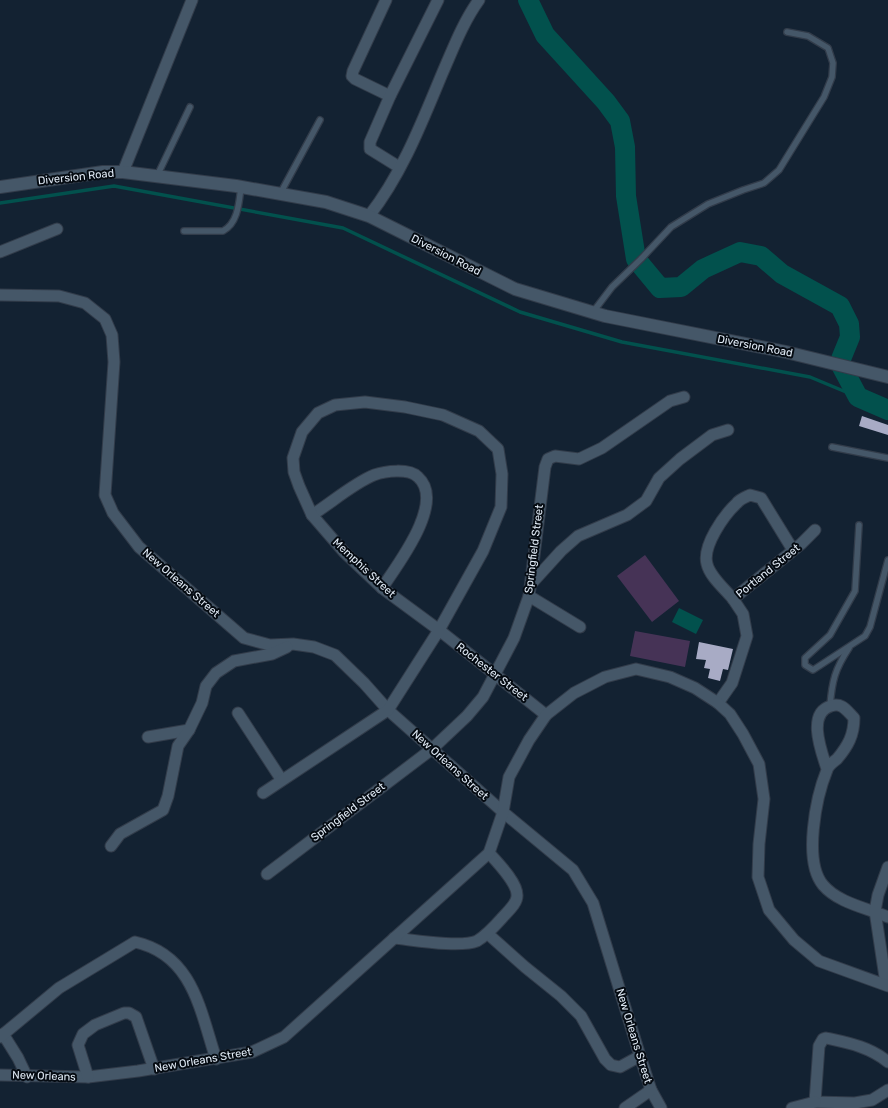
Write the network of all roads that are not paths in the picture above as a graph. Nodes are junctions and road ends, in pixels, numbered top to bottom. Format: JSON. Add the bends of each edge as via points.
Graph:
{"nodes":[{"id":1,"x":192,"y":0,"type":"edge"},
{"id":2,"x":386,"y":0,"type":"edge"},
{"id":3,"x":438,"y":0,"type":"edge"},
{"id":4,"x":479,"y":0,"type":"edge"},
{"id":5,"x":787,"y":32,"type":"dead end"},
{"id":6,"x":390,"y":96,"type":"junction"},
{"id":7,"x":190,"y":107,"type":"dead end"},
{"id":8,"x":320,"y":120,"type":"dead end"},
{"id":9,"x":399,"y":167,"type":"junction"},
{"id":10,"x":123,"y":172,"type":"junction"},
{"id":11,"x":156,"y":176,"type":"junction"},
{"id":12,"x":0,"y":187,"type":"edge"},
{"id":13,"x":241,"y":187,"type":"junction"},
{"id":14,"x":280,"y":194,"type":"junction"},
{"id":15,"x":369,"y":216,"type":"junction"},
{"id":16,"x":57,"y":229,"type":"dead end"},
{"id":17,"x":184,"y":231,"type":"dead end"},
{"id":18,"x":0,"y":252,"type":"edge"},
{"id":19,"x":0,"y":295,"type":"edge"},
{"id":20,"x":593,"y":312,"type":"junction"},
{"id":21,"x":888,"y":377,"type":"edge"},
{"id":22,"x":684,"y":397,"type":"dead end"},
{"id":23,"x":728,"y":430,"type":"dead end"},
{"id":24,"x":832,"y":447,"type":"dead end"},
{"id":25,"x":888,"y":458,"type":"edge"},
{"id":26,"x":312,"y":515,"type":"junction"},
{"id":27,"x":859,"y":525,"type":"dead end"},
{"id":28,"x":815,"y":530,"type":"dead end"},
{"id":29,"x":793,"y":550,"type":"junction"},
{"id":30,"x":888,"y":560,"type":"edge"},
{"id":31,"x":531,"y":584,"type":"junction"},
{"id":32,"x":382,"y":588,"type":"junction"},
{"id":33,"x":529,"y":596,"type":"junction"},
{"id":34,"x":733,"y":599,"type":"junction"},
{"id":35,"x":580,"y":627,"type":"dead end"},
{"id":36,"x":438,"y":630,"type":"junction"},
{"id":37,"x":293,"y":644,"type":"junction"},
{"id":38,"x":850,"y":646,"type":"junction"},
{"id":39,"x":495,"y":675,"type":"junction"},
{"id":40,"x":718,"y":704,"type":"junction"},
{"id":41,"x":830,"y":706,"type":"junction"},
{"id":42,"x":388,"y":710,"type":"junction"},
{"id":43,"x":238,"y":713,"type":"dead end"},
{"id":44,"x":546,"y":715,"type":"junction"},
{"id":45,"x":189,"y":730,"type":"junction"},
{"id":46,"x":148,"y":737,"type":"dead end"},
{"id":47,"x":432,"y":749,"type":"junction"},
{"id":48,"x":827,"y":769,"type":"junction"},
{"id":49,"x":282,"y":779,"type":"junction"},
{"id":50,"x":263,"y":793,"type":"dead end"},
{"id":51,"x":502,"y":812,"type":"junction"},
{"id":52,"x":111,"y":846,"type":"dead end"},
{"id":53,"x":489,"y":853,"type":"junction"},
{"id":54,"x":888,"y":867,"type":"edge"},
{"id":55,"x":267,"y":874,"type":"dead end"},
{"id":56,"x":875,"y":911,"type":"junction"},
{"id":57,"x":888,"y":917,"type":"edge"},
{"id":58,"x":488,"y":934,"type":"junction"},
{"id":59,"x":394,"y":938,"type":"junction"},
{"id":60,"x":887,"y":985,"type":"edge"},
{"id":61,"x":1,"y":1036,"type":"edge"},
{"id":62,"x":640,"y":1056,"type":"junction"},
{"id":63,"x":216,"y":1059,"type":"junction"},
{"id":64,"x":888,"y":1062,"type":"edge"},
{"id":65,"x":154,"y":1069,"type":"junction"},
{"id":66,"x":0,"y":1075,"type":"edge"},
{"id":67,"x":27,"y":1077,"type":"junction"},
{"id":68,"x":88,"y":1078,"type":"junction"},
{"id":69,"x":651,"y":1090,"type":"junction"},
{"id":70,"x":888,"y":1090,"type":"edge"},
{"id":71,"x":815,"y":1102,"type":"junction"},
{"id":72,"x":626,"y":1108,"type":"edge"},
{"id":73,"x":661,"y":1108,"type":"edge"},
{"id":74,"x":792,"y":1108,"type":"edge"}],
"edges":[{"from":1,"to":10,"type":"street"},
{"from":2,"to":6,"type":"street","via":[[352,71],[352,76]]},
{"from":3,"to":6,"type":"street"},
{"from":4,"to":9,"type":"street","via":[[452,50]]},
{"from":5,"to":20,"type":"lane","via":[[808,36],[828,48],[833,70],[824,98],[779,170],[764,183],[708,204],[671,227],[636,265],[612,286]]},
{"from":6,"to":9,"type":"street","via":[[370,142],[370,149]]},
{"from":7,"to":11,"type":"lane"},
{"from":8,"to":14,"type":"lane"},
{"from":9,"to":15,"type":"street"},
{"from":10,"to":11,"type":"street","name":"Diversion Road"},
{"from":10,"to":12,"type":"street","name":"Diversion Road","via":[[103,172]]},
{"from":11,"to":13,"type":"street","name":"Diversion Road"},
{"from":13,"to":14,"type":"street","name":"Diversion Road"},
{"from":13,"to":17,"type":"lane","via":[[232,224],[223,231]]},
{"from":14,"to":15,"type":"street","name":"Diversion Road","via":[[326,202]]},
{"from":15,"to":20,"type":"street","name":"Diversion Road","via":[[515,289]]},
{"from":16,"to":18,"type":"street"},
{"from":19,"to":37,"type":"street","name":"New Orleans Street","via":[[59,296],[85,303],[104,319],[112,335],[114,362],[106,495],[113,513],[139,547],[244,638],[270,645]]},
{"from":20,"to":21,"type":"street","name":"Diversion Road","via":[[786,352]]},
{"from":22,"to":31,"type":"street","name":"Springfield Street","via":[[670,401],[602,448],[579,459],[555,456],[548,459]]},
{"from":23,"to":31,"type":"street","via":[[712,434],[680,459],[659,478],[646,501],[627,515],[578,536]]},
{"from":24,"to":25,"type":"lane"},
{"from":26,"to":32,"type":"street","name":"Memphis Street","via":[[344,552]]},
{"from":26,"to":32,"type":"street","via":[[374,475],[410,472],[421,479],[427,492],[428,503],[412,541]]},
{"from":26,"to":36,"type":"street","name":"Memphis Street","via":[[294,472],[293,458],[302,432],[318,413],[335,405],[365,402],[443,415],[479,431],[498,449],[502,474],[501,507],[483,551]]},
{"from":27,"to":38,"type":"lane","via":[[855,591],[830,635],[805,658],[805,665],[813,670]]},
{"from":28,"to":29,"type":"street","name":"Portland Street"},
{"from":29,"to":34,"type":"street","name":"Portland Street"},
{"from":29,"to":34,"type":"street","via":[[761,498],[750,495],[738,501],[723,519],[708,547],[707,564]]},
{"from":30,"to":38,"type":"lane","via":[[870,627],[865,636]]},
{"from":31,"to":33,"type":"street","name":"Springfield Street"},
{"from":32,"to":36,"type":"street","name":"Memphis Street"},
{"from":33,"to":35,"type":"street"},
{"from":33,"to":39,"type":"street","name":"Springfield Street","via":[[514,638]]},
{"from":34,"to":40,"type":"street","name":"Portland Street","via":[[743,614],[747,636],[732,683]]},
{"from":36,"to":39,"type":"street","name":"Rochester Street"},
{"from":36,"to":42,"type":"street","name":"Memphis Street"},
{"from":37,"to":42,"type":"street","name":"New Orleans Street","via":[[335,655]]},
{"from":37,"to":45,"type":"street","via":[[272,654],[234,661],[216,673],[206,686],[202,703]]},
{"from":38,"to":41,"type":"lane","via":[[837,666]]},
{"from":39,"to":44,"type":"street","name":"Rochester Street"},
{"from":39,"to":47,"type":"street","name":"Springfield Street","via":[[483,697],[467,716]]},
{"from":40,"to":44,"type":"street","name":"New Orleans Street","via":[[695,688],[670,676],[636,669],[604,677],[592,683],[574,693]]},
{"from":40,"to":60,"type":"street","name":"New Orleans Street","via":[[730,714],[759,764],[764,799],[758,877],[769,910],[794,940],[819,961]]},
{"from":41,"to":48,"type":"street","via":[[818,719],[818,736]]},
{"from":41,"to":48,"type":"street","via":[[844,707],[854,718],[854,727],[853,736],[844,751]]},
{"from":42,"to":47,"type":"street","name":"New Orleans Street"},
{"from":42,"to":49,"type":"street","name":"Memphis Street"},
{"from":43,"to":49,"type":"street"},
{"from":44,"to":51,"type":"street","name":"New Orleans Street","via":[[509,777]]},
{"from":45,"to":46,"type":"street"},
{"from":45,"to":52,"type":"street","via":[[178,746],[163,810],[120,834]]},
{"from":47,"to":51,"type":"street","name":"New Orleans Street"},
{"from":47,"to":55,"type":"street","name":"Springfield Street"},
{"from":48,"to":56,"type":"street","via":[[812,828],[814,868],[823,885],[841,899]]},
{"from":49,"to":50,"type":"street","name":"Memphis Street"},
{"from":51,"to":53,"type":"street","name":"New Orleans Street"},
{"from":51,"to":62,"type":"street","name":"New Orleans Street","via":[[573,870],[593,902]]},
{"from":53,"to":58,"type":"street","via":[[513,882],[517,896]]},
{"from":53,"to":59,"type":"street","name":"New Orleans Street"},
{"from":54,"to":56,"type":"street"},
{"from":56,"to":57,"type":"street"},
{"from":56,"to":60,"type":"street"},
{"from":58,"to":59,"type":"street","via":[[476,941],[463,944]]},
{"from":58,"to":62,"type":"street","via":[[581,1016],[610,1065],[620,1067]]},
{"from":59,"to":63,"type":"street","name":"New Orleans Street","via":[[284,1037],[252,1052]]},
{"from":61,"to":63,"type":"street","via":[[59,988],[135,942],[149,945],[170,958],[184,973],[192,986]]},
{"from":61,"to":67,"type":"street","via":[[18,1058]]},
{"from":62,"to":69,"type":"street","name":"New Orleans Street"},
{"from":63,"to":65,"type":"street","name":"New Orleans Street"},
{"from":64,"to":71,"type":"street","via":[[872,1051],[856,1045],[823,1039],[819,1046]]},
{"from":65,"to":68,"type":"street","name":"New Orleans Street"},
{"from":65,"to":68,"type":"street","via":[[136,1017],[124,1013],[95,1025],[83,1034],[78,1044]]},
{"from":66,"to":67,"type":"street","name":"New Orleans"},
{"from":67,"to":68,"type":"street","name":"New Orleans"},
{"from":69,"to":72,"type":"street"},
{"from":69,"to":73,"type":"street","name":"New Orleans Street"},
{"from":70,"to":71,"type":"street","via":[[872,1100],[855,1103]]},
{"from":71,"to":74,"type":"street"}]}
